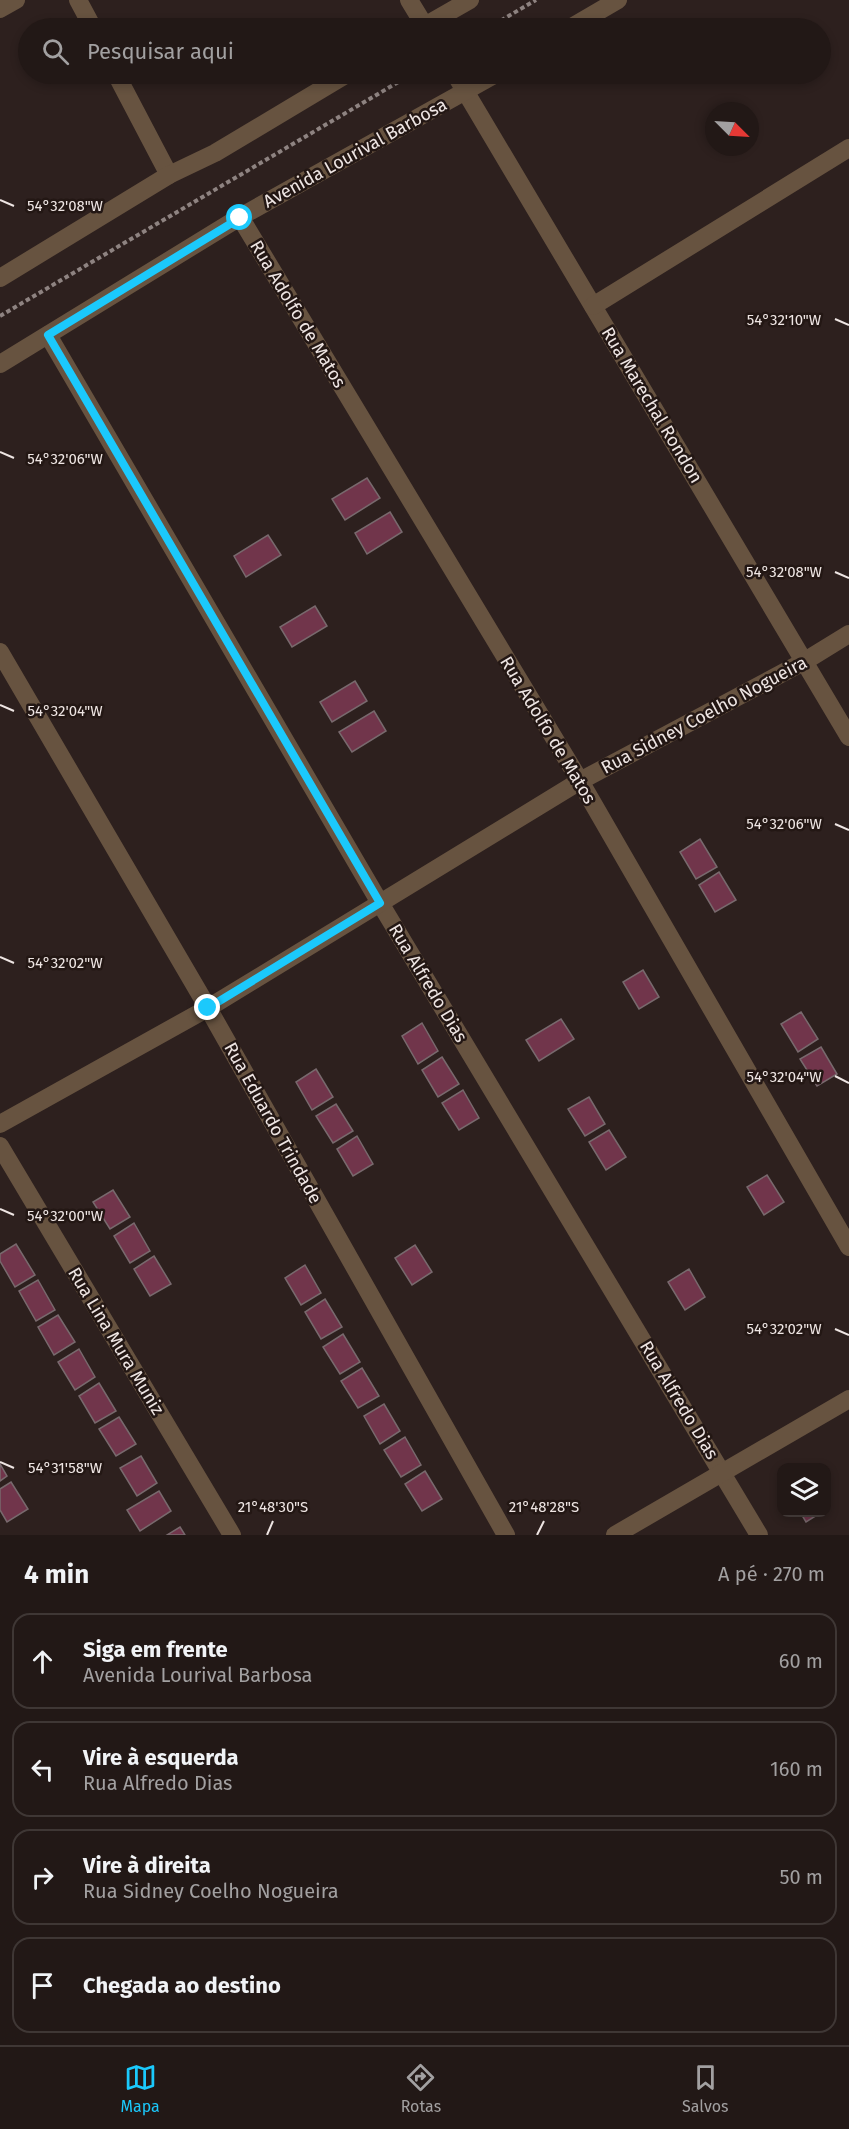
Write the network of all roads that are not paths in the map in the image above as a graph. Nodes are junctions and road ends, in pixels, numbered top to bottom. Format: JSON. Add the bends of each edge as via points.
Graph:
{"nodes":[{"id":1,"x":16,"y":0,"type":"edge"},
{"id":2,"x":78,"y":0,"type":"edge"},
{"id":3,"x":409,"y":0,"type":"edge"},
{"id":4,"x":470,"y":0,"type":"edge"},
{"id":5,"x":618,"y":0,"type":"edge"},
{"id":6,"x":0,"y":9,"type":"edge"},
{"id":7,"x":88,"y":18,"type":"edge"},
{"id":8,"x":419,"y":18,"type":"edge"},
{"id":9,"x":440,"y":18,"type":"edge"},
{"id":10,"x":587,"y":18,"type":"edge"},
{"id":11,"x":121,"y":84,"type":"edge"},
{"id":12,"x":330,"y":84,"type":"edge"},
{"id":13,"x":461,"y":84,"type":"edge"},
{"id":14,"x":478,"y":84,"type":"edge"},
{"id":15,"x":466,"y":91,"type":"junction"},
{"id":16,"x":849,"y":148,"type":"edge"},
{"id":17,"x":169,"y":175,"type":"junction"},
{"id":18,"x":240,"y":218,"type":"junction"},
{"id":19,"x":0,"y":278,"type":"edge"},
{"id":20,"x":593,"y":306,"type":"junction"},
{"id":21,"x":48,"y":335,"type":"junction"},
{"id":22,"x":0,"y":364,"type":"edge"},
{"id":23,"x":849,"y":634,"type":"edge"},
{"id":24,"x":0,"y":652,"type":"edge"},
{"id":25,"x":805,"y":661,"type":"junction"},
{"id":26,"x":849,"y":737,"type":"edge"},
{"id":27,"x":580,"y":781,"type":"junction"},
{"id":28,"x":380,"y":903,"type":"junction"},
{"id":29,"x":208,"y":1008,"type":"junction"},
{"id":30,"x":0,"y":1124,"type":"edge"},
{"id":31,"x":0,"y":1146,"type":"edge"},
{"id":32,"x":849,"y":1247,"type":"edge"},
{"id":33,"x":849,"y":1399,"type":"edge"},
{"id":34,"x":722,"y":1472,"type":"junction"},
{"id":35,"x":232,"y":1535,"type":"edge"},
{"id":36,"x":506,"y":1535,"type":"edge"},
{"id":37,"x":615,"y":1535,"type":"edge"},
{"id":38,"x":759,"y":1535,"type":"edge"}],
"edges":[{"from":1,"to":6,"type":"street"},
{"from":2,"to":7,"type":"street"},
{"from":3,"to":8,"type":"street"},
{"from":4,"to":9,"type":"street"},
{"from":5,"to":10,"type":"street"},
{"from":11,"to":17,"type":"street"},
{"from":12,"to":17,"type":"street","via":[[215,153]]},
{"from":13,"to":15,"type":"street","name":"Rua Marechal Rondon"},
{"from":14,"to":15,"type":"street","name":"Avenida Lourival Barbosa"},
{"from":15,"to":18,"type":"street","name":"Avenida Lourival Barbosa"},
{"from":15,"to":20,"type":"street","name":"Rua Marechal Rondon"},
{"from":16,"to":20,"type":"street"},
{"from":17,"to":19,"type":"street"},
{"from":18,"to":21,"type":"street","name":"Avenida Lourival Barbosa"},
{"from":18,"to":27,"type":"street","name":"Rua Adolfo de Matos"},
{"from":20,"to":25,"type":"street","name":"Rua Marechal Rondon"},
{"from":21,"to":22,"type":"street","name":"Avenida Lourival Barbosa"},
{"from":21,"to":28,"type":"street","name":"Rua Alfredo Dias"},
{"from":23,"to":25,"type":"street","name":"Rua Sidney Coelho Nogueira"},
{"from":24,"to":29,"type":"street","name":"Rua Eduardo Trindade"},
{"from":25,"to":26,"type":"street","name":"Rua Marechal Rondon"},
{"from":25,"to":27,"type":"street","name":"Rua Sidney Coelho Nogueira"},
{"from":27,"to":28,"type":"street","name":"Rua Sidney Coelho Nogueira"},
{"from":27,"to":32,"type":"street","name":"Rua Adolfo de Matos"},
{"from":28,"to":29,"type":"street","name":"Rua Sidney Coelho Nogueira"},
{"from":28,"to":34,"type":"street","name":"Rua Alfredo Dias"},
{"from":29,"to":30,"type":"street","name":"Rua Sidney Coelho Nogueira"},
{"from":29,"to":36,"type":"street","name":"Rua Eduardo Trindade"},
{"from":31,"to":35,"type":"street","name":"Rua Lina Mura Muniz"},
{"from":33,"to":34,"type":"street"},
{"from":34,"to":37,"type":"street"},
{"from":34,"to":38,"type":"street","name":"Rua Alfredo Dias"}]}
